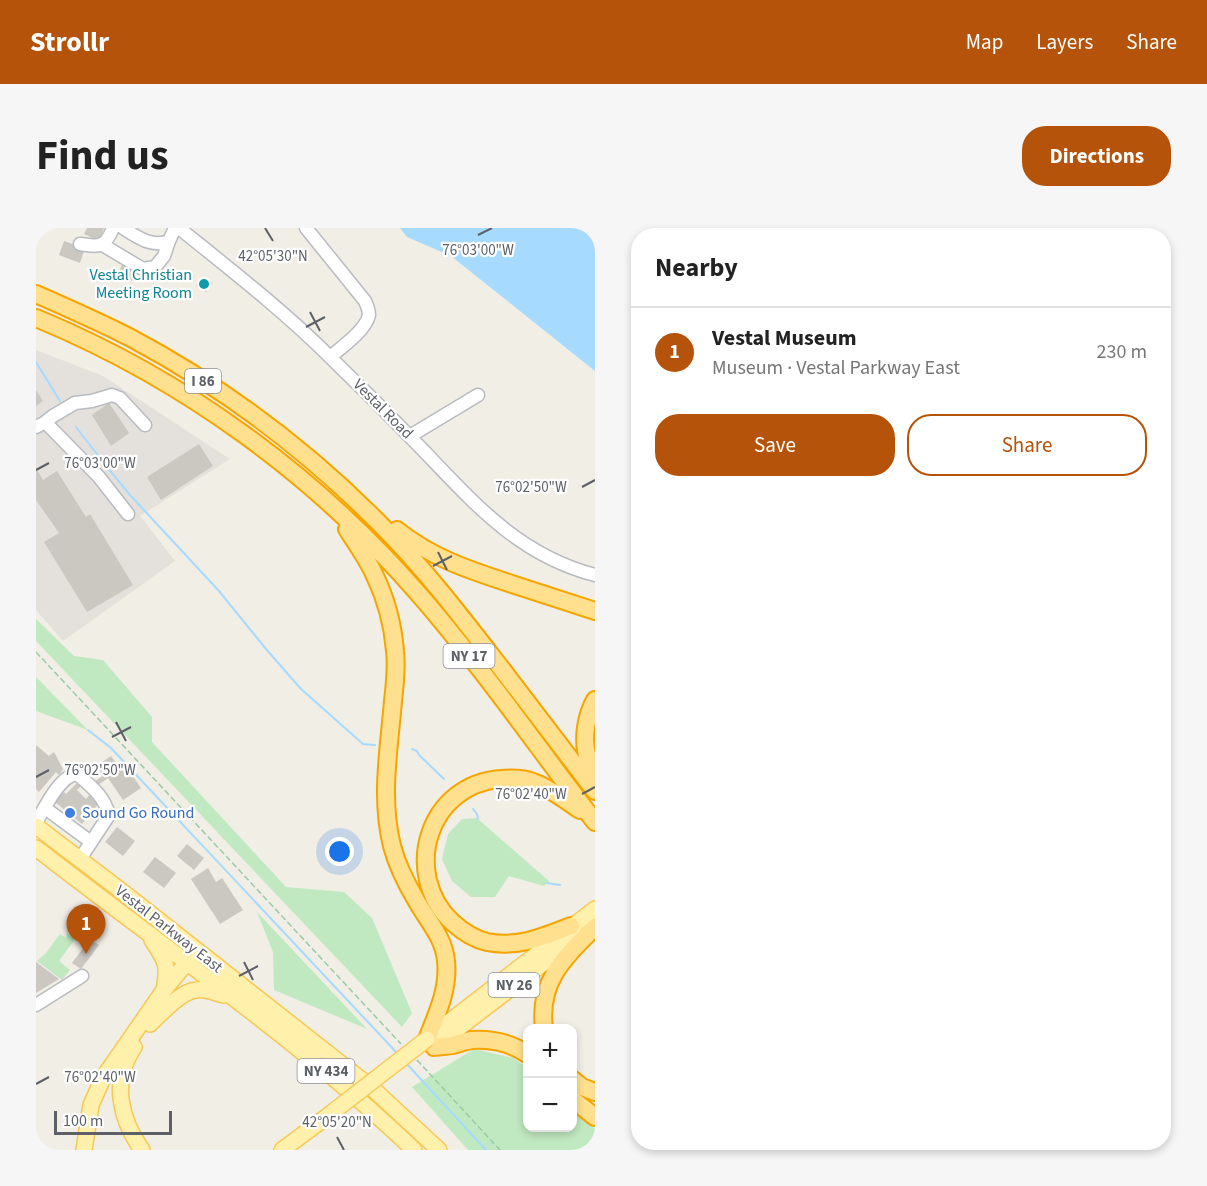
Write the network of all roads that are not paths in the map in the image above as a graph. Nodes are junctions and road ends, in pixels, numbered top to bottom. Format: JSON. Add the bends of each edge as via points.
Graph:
{"nodes":[{"id":1,"x":113,"y":228,"type":"edge"},
{"id":2,"x":123,"y":228,"type":"edge"},
{"id":3,"x":177,"y":228,"type":"edge"},
{"id":4,"x":306,"y":228,"type":"edge"},
{"id":5,"x":169,"y":242,"type":"junction"},
{"id":6,"x":80,"y":244,"type":"dead end"},
{"id":7,"x":101,"y":244,"type":"junction"},
{"id":8,"x":36,"y":294,"type":"edge"},
{"id":9,"x":36,"y":318,"type":"edge"},
{"id":10,"x":330,"y":357,"type":"junction"},
{"id":11,"x":478,"y":395,"type":"dead end"},
{"id":12,"x":145,"y":424,"type":"dead end"},
{"id":13,"x":40,"y":425,"type":"edge"},
{"id":14,"x":410,"y":436,"type":"junction"},
{"id":15,"x":342,"y":487,"type":"junction"},
{"id":16,"x":332,"y":506,"type":"junction"},
{"id":17,"x":128,"y":514,"type":"dead end"},
{"id":18,"x":595,"y":575,"type":"edge"},
{"id":19,"x":595,"y":611,"type":"edge"},
{"id":20,"x":595,"y":700,"type":"edge"},
{"id":21,"x":595,"y":777,"type":"edge"},
{"id":22,"x":595,"y":790,"type":"edge"},
{"id":23,"x":47,"y":805,"type":"junction"},
{"id":24,"x":594,"y":820,"type":"edge"},
{"id":25,"x":36,"y":824,"type":"edge"},
{"id":26,"x":76,"y":831,"type":"junction"},
{"id":27,"x":91,"y":842,"type":"junction"},
{"id":28,"x":63,"y":846,"type":"junction"},
{"id":29,"x":36,"y":848,"type":"edge"},
{"id":30,"x":80,"y":859,"type":"junction"},
{"id":31,"x":595,"y":909,"type":"edge"},
{"id":32,"x":595,"y":925,"type":"edge"},
{"id":33,"x":572,"y":926,"type":"junction"},
{"id":34,"x":145,"y":930,"type":"junction"},
{"id":35,"x":195,"y":959,"type":"junction"},
{"id":36,"x":82,"y":976,"type":"dead end"},
{"id":37,"x":164,"y":990,"type":"junction"},
{"id":38,"x":234,"y":998,"type":"junction"},
{"id":39,"x":36,"y":1005,"type":"edge"},
{"id":40,"x":150,"y":1024,"type":"junction"},
{"id":41,"x":543,"y":1024,"type":"edge"},
{"id":42,"x":430,"y":1043,"type":"junction"},
{"id":43,"x":523,"y":1051,"type":"edge"},
{"id":44,"x":577,"y":1083,"type":"edge"},
{"id":45,"x":595,"y":1092,"type":"edge"},
{"id":46,"x":577,"y":1102,"type":"edge"},
{"id":47,"x":595,"y":1117,"type":"edge"},
{"id":48,"x":328,"y":1122,"type":"junction"},
{"id":49,"x":84,"y":1150,"type":"edge"},
{"id":50,"x":142,"y":1150,"type":"edge"},
{"id":51,"x":282,"y":1150,"type":"edge"},
{"id":52,"x":299,"y":1150,"type":"edge"},
{"id":53,"x":414,"y":1150,"type":"edge"},
{"id":54,"x":439,"y":1150,"type":"edge"}],
"edges":[{"from":1,"to":7,"type":"street"},
{"from":2,"to":5,"type":"street","via":[[142,240],[161,245]]},
{"from":3,"to":5,"type":"street"},
{"from":3,"to":10,"type":"street","name":"Vestal Road","via":[[291,320]]},
{"from":4,"to":10,"type":"street","via":[[369,309],[365,325]]},
{"from":5,"to":7,"type":"street","via":[[155,267],[143,269]]},
{"from":6,"to":7,"type":"street"},
{"from":8,"to":15,"type":"highway","number":"I 86","via":[[185,369],[273,430]]},
{"from":9,"to":16,"type":"highway","number":"I 86","via":[[111,352],[185,395],[261,447]]},
{"from":10,"to":14,"type":"street","name":"Vestal Road"},
{"from":11,"to":14,"type":"street"},
{"from":12,"to":13,"type":"street","via":[[120,398],[112,395],[75,403]]},
{"from":13,"to":17,"type":"street","via":[[47,424],[99,477]]},
{"from":14,"to":18,"type":"street","name":"Vestal Road","via":[[501,528],[553,559]]},
{"from":15,"to":19,"type":"highway","via":[[409,540],[436,556],[470,571]]},
{"from":15,"to":22,"type":"highway","number":"NY 17","via":[[425,572]]},
{"from":16,"to":24,"type":"highway","number":"NY 17","via":[[423,599]]},
{"from":16,"to":42,"type":"highway","via":[[375,576],[390,618],[396,672],[385,781],[386,812],[402,874],[440,937],[446,959],[445,989]]},
{"from":20,"to":21,"type":"highway","via":[[585,743]]},
{"from":23,"to":25,"type":"street"},
{"from":23,"to":26,"type":"street"},
{"from":23,"to":27,"type":"street","via":[[71,775],[77,774],[89,784],[105,802],[109,815]]},
{"from":24,"to":33,"type":"highway","via":[[533,782],[492,779],[475,785],[449,803],[435,820],[427,844],[427,876],[433,897],[444,915],[468,934],[488,942],[512,944]]},
{"from":25,"to":28,"type":"main road","name":"Vestal Parkway East","number":"NY 434"},
{"from":26,"to":27,"type":"street"},
{"from":26,"to":28,"type":"street"},
{"from":27,"to":30,"type":"street"},
{"from":28,"to":30,"type":"main road","name":"Vestal Parkway East","number":"NY 434"},
{"from":29,"to":34,"type":"main road","name":"Vestal Parkway East","number":"NY 434"},
{"from":30,"to":35,"type":"main road","name":"Vestal Parkway East","number":"NY 434"},
{"from":31,"to":33,"type":"main road","number":"NY 26"},
{"from":32,"to":41,"type":"highway","via":[[552,977],[544,1000]]},
{"from":32,"to":42,"type":"main road","number":"NY 26"},
{"from":33,"to":42,"type":"main road","number":"NY 26"},
{"from":34,"to":35,"type":"main road","name":"Vestal Parkway East","number":"NY 434"},
{"from":34,"to":37,"type":"main road","via":[[167,967]]},
{"from":35,"to":37,"type":"main road"},
{"from":35,"to":38,"type":"main road","name":"Vestal Parkway East","number":"NY 434"},
{"from":35,"to":40,"type":"main road"},
{"from":35,"to":54,"type":"main road","name":"Vestal Parkway East","number":"NY 434","via":[[372,1088]]},
{"from":36,"to":39,"type":"street"},
{"from":37,"to":49,"type":"main road","via":[[103,1078],[91,1105]]},
{"from":38,"to":40,"type":"main road","via":[[196,990],[184,994]]},
{"from":38,"to":53,"type":"main road","name":"Vestal Parkway East","number":"NY 434","via":[[336,1079]]},
{"from":40,"to":50,"type":"main road","via":[[129,1054],[120,1083],[123,1115]]},
{"from":42,"to":43,"type":"highway","via":[[452,1045],[485,1040]]},
{"from":42,"to":48,"type":"main road","number":"NY 26"},
{"from":44,"to":45,"type":"highway"},
{"from":46,"to":47,"type":"highway"},
{"from":48,"to":51,"type":"main road","number":"NY 26"},
{"from":48,"to":52,"type":"main road","number":"NY 26"}]}
